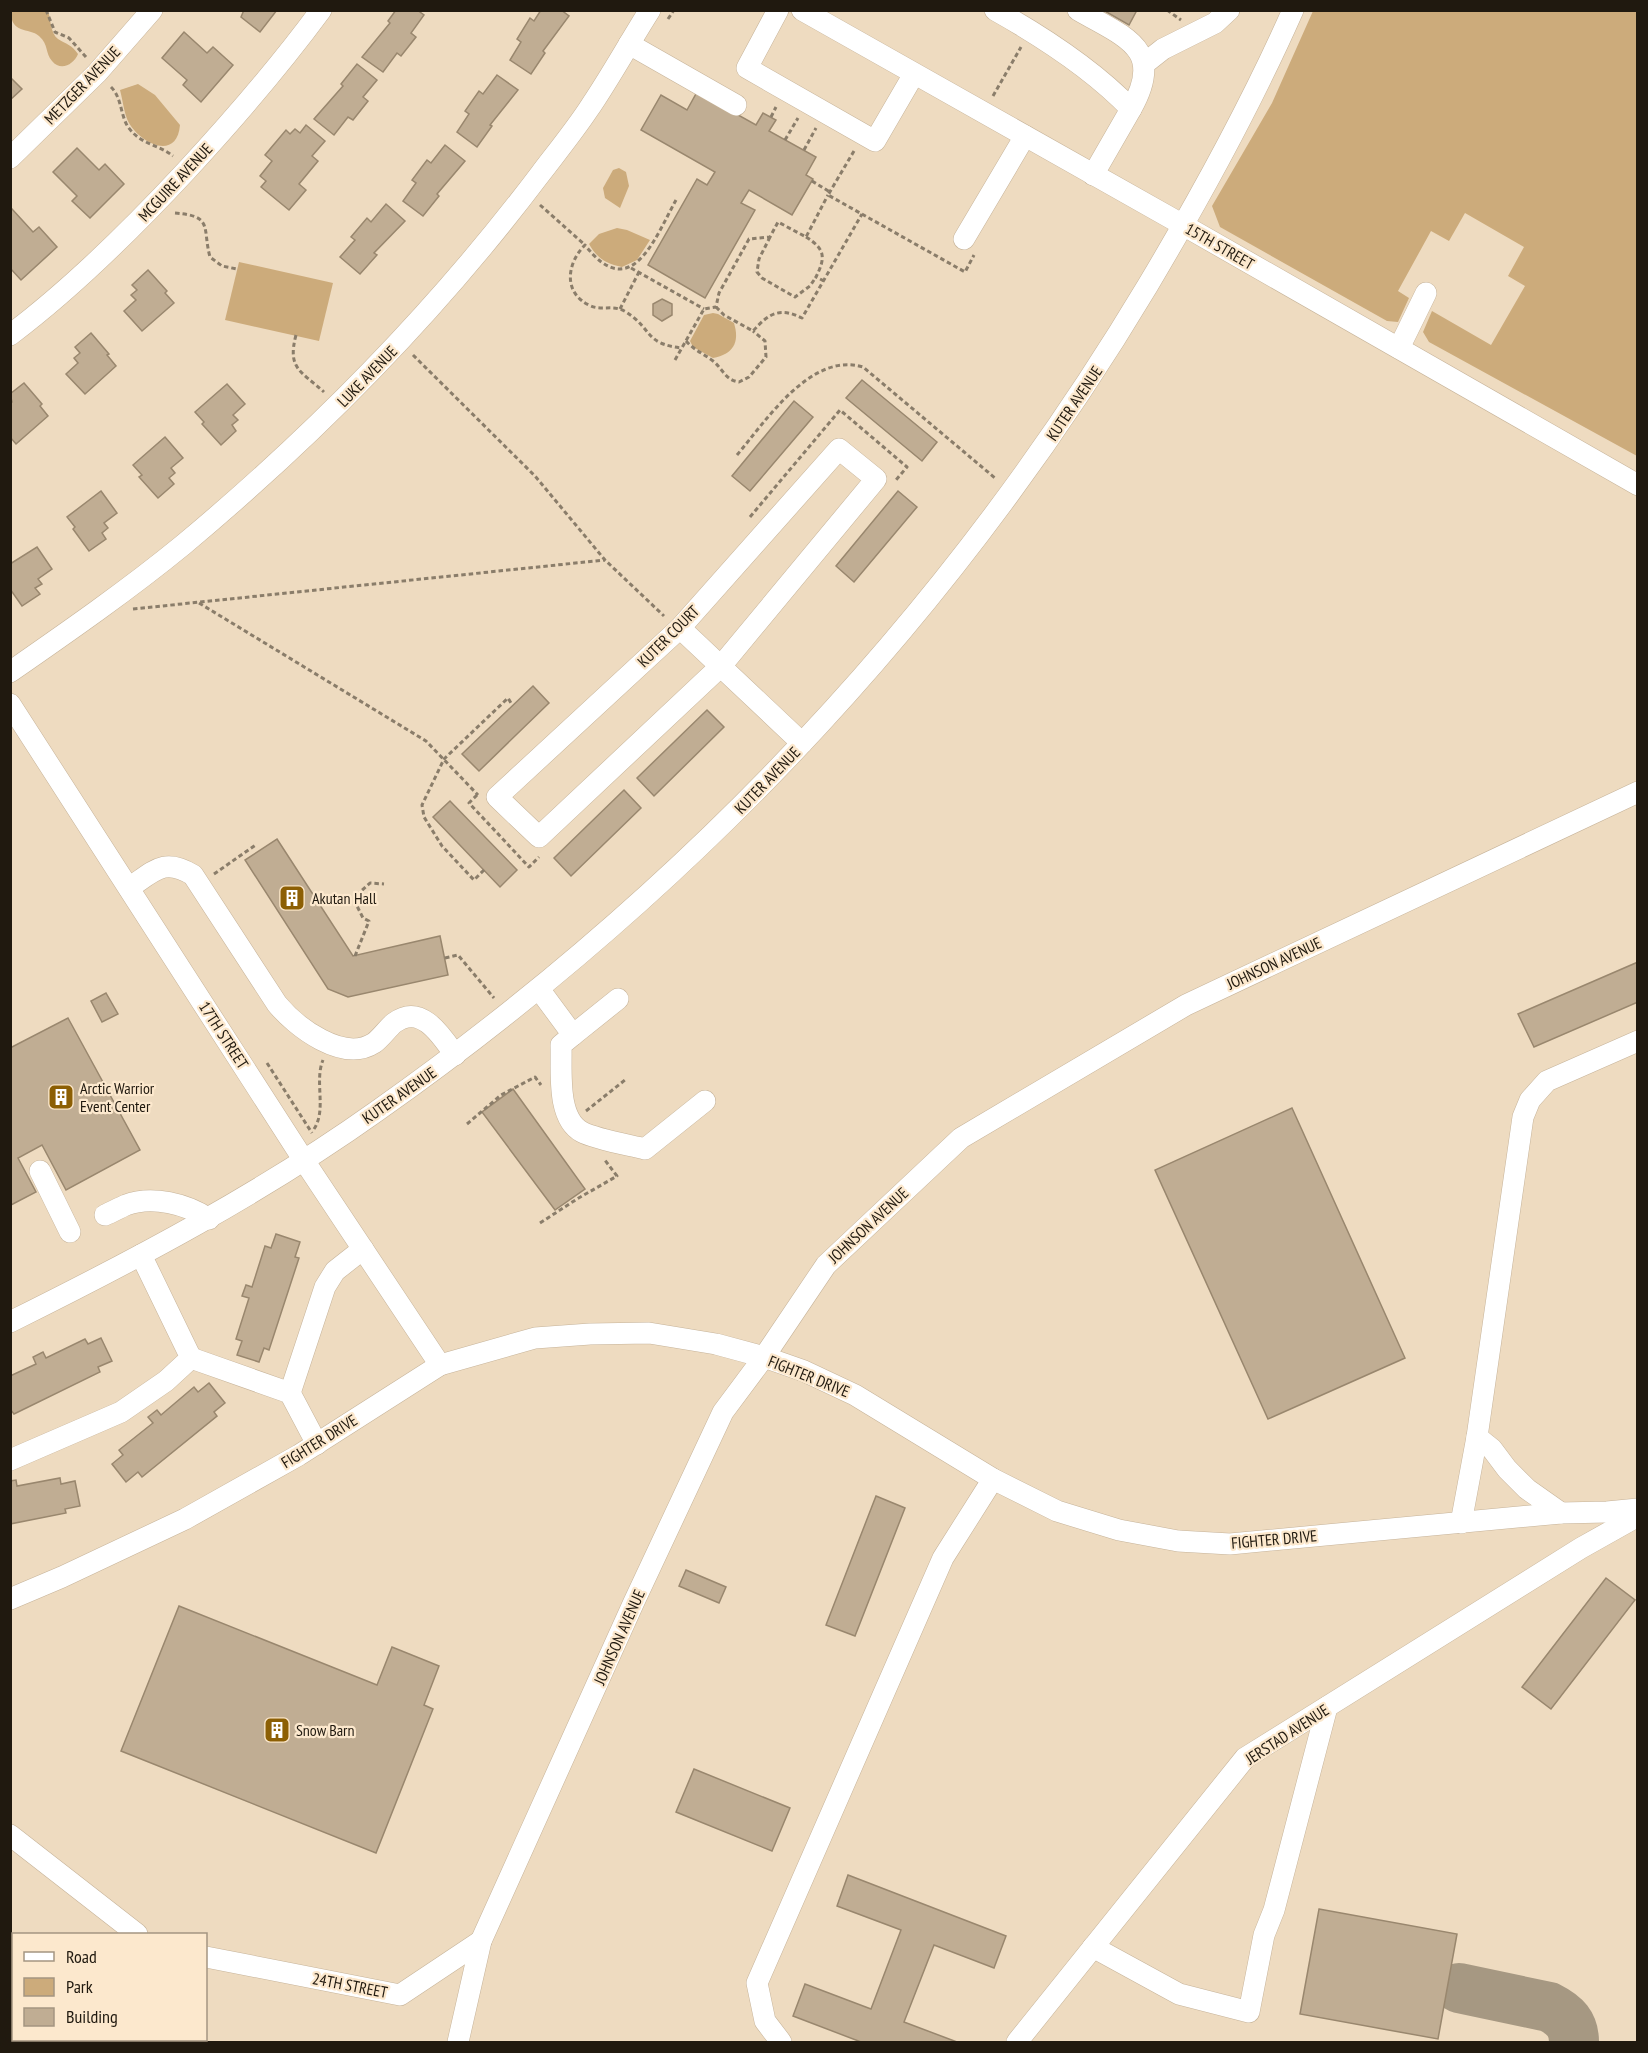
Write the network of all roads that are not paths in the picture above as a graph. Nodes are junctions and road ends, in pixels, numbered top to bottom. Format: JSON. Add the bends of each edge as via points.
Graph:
{"nodes":[{"id":1,"x":152,"y":10,"type":"edge"},
{"id":2,"x":321,"y":10,"type":"edge"},
{"id":3,"x":650,"y":10,"type":"edge"},
{"id":4,"x":778,"y":10,"type":"edge"},
{"id":5,"x":802,"y":10,"type":"edge"},
{"id":6,"x":995,"y":10,"type":"edge"},
{"id":7,"x":1078,"y":10,"type":"edge"},
{"id":8,"x":1229,"y":10,"type":"edge"},
{"id":9,"x":1293,"y":10,"type":"edge"},
{"id":10,"x":828,"y":17,"type":"edge"},
{"id":11,"x":629,"y":44,"type":"junction"},
{"id":12,"x":1144,"y":64,"type":"junction"},
{"id":13,"x":914,"y":74,"type":"junction"},
{"id":14,"x":736,"y":105,"type":"dead end"},
{"id":15,"x":1131,"y":109,"type":"junction"},
{"id":16,"x":1025,"y":136,"type":"junction"},
{"id":17,"x":10,"y":158,"type":"edge"},
{"id":18,"x":1093,"y":175,"type":"junction"},
{"id":19,"x":1184,"y":225,"type":"junction"},
{"id":20,"x":970,"y":245,"type":"road end"},
{"id":21,"x":1426,"y":293,"type":"dead end"},
{"id":22,"x":10,"y":335,"type":"edge"},
{"id":23,"x":1399,"y":348,"type":"junction"},
{"id":24,"x":1638,"y":484,"type":"edge"},
{"id":25,"x":680,"y":628,"type":"junction"},
{"id":26,"x":721,"y":666,"type":"junction"},
{"id":27,"x":10,"y":672,"type":"edge"},
{"id":28,"x":10,"y":704,"type":"edge"},
{"id":29,"x":802,"y":743,"type":"junction"},
{"id":30,"x":1638,"y":792,"type":"edge"},
{"id":31,"x":129,"y":888,"type":"junction"},
{"id":32,"x":539,"y":989,"type":"junction"},
{"id":33,"x":618,"y":999,"type":"dead end"},
{"id":34,"x":573,"y":1035,"type":"junction"},
{"id":35,"x":1638,"y":1041,"type":"edge"},
{"id":36,"x":455,"y":1054,"type":"junction"},
{"id":37,"x":705,"y":1101,"type":"dead end"},
{"id":38,"x":303,"y":1159,"type":"junction"},
{"id":39,"x":40,"y":1171,"type":"dead end"},
{"id":40,"x":105,"y":1215,"type":"dead end"},
{"id":41,"x":209,"y":1219,"type":"junction"},
{"id":42,"x":70,"y":1233,"type":"dead end"},
{"id":43,"x":363,"y":1249,"type":"junction"},
{"id":44,"x":141,"y":1255,"type":"junction"},
{"id":45,"x":10,"y":1322,"type":"edge"},
{"id":46,"x":764,"y":1357,"type":"junction"},
{"id":47,"x":190,"y":1358,"type":"junction"},
{"id":48,"x":440,"y":1365,"type":"junction"},
{"id":49,"x":290,"y":1393,"type":"junction"},
{"id":50,"x":1478,"y":1437,"type":"junction"},
{"id":51,"x":317,"y":1444,"type":"junction"},
{"id":52,"x":10,"y":1460,"type":"edge"},
{"id":53,"x":993,"y":1479,"type":"junction"},
{"id":54,"x":1638,"y":1509,"type":"edge"},
{"id":55,"x":1561,"y":1513,"type":"junction"},
{"id":56,"x":1638,"y":1516,"type":"edge"},
{"id":57,"x":1461,"y":1523,"type":"junction"},
{"id":58,"x":10,"y":1599,"type":"edge"},
{"id":59,"x":1327,"y":1707,"type":"junction"},
{"id":60,"x":10,"y":1835,"type":"edge"},
{"id":61,"x":134,"y":1933,"type":"edge"},
{"id":62,"x":481,"y":1941,"type":"junction"},
{"id":63,"x":1093,"y":1947,"type":"junction"},
{"id":64,"x":207,"y":1957,"type":"edge"},
{"id":65,"x":458,"y":2043,"type":"edge"},
{"id":66,"x":781,"y":2043,"type":"edge"},
{"id":67,"x":1017,"y":2043,"type":"edge"}],
"edges":[{"from":1,"to":17,"type":"street","name":"METZGER AVENUE","via":[[97,73]]},
{"from":2,"to":22,"type":"street","name":"MCGUIRE AVENUE","via":[[237,116],[149,210],[45,309]]},
{"from":3,"to":11,"type":"street","name":"LUKE AVENUE"},
{"from":4,"to":13,"type":"street","via":[[747,68],[875,141]]},
{"from":5,"to":10,"type":"street","name":"15TH STREET"},
{"from":6,"to":15,"type":"street","via":[[1030,31]]},
{"from":7,"to":12,"type":"street","via":[[1128,39],[1140,51]]},
{"from":8,"to":12,"type":"street","via":[[1215,23],[1163,49]]},
{"from":9,"to":19,"type":"street","name":"KUTER AVENUE","via":[[1234,135]]},
{"from":10,"to":13,"type":"street","name":"15TH STREET"},
{"from":11,"to":14,"type":"street"},
{"from":11,"to":27,"type":"street","name":"LUKE AVENUE","via":[[588,110],[504,223],[338,406],[182,545]]},
{"from":12,"to":15,"type":"street","via":[[1140,93]]},
{"from":13,"to":16,"type":"street","name":"15TH STREET"},
{"from":15,"to":18,"type":"street"},
{"from":16,"to":18,"type":"street","name":"15TH STREET"},
{"from":16,"to":20,"type":"street"},
{"from":18,"to":19,"type":"street","name":"15TH STREET"},
{"from":19,"to":23,"type":"street","name":"15TH STREET"},
{"from":19,"to":29,"type":"street","name":"KUTER AVENUE","via":[[1104,358],[1031,466],[932,596]]},
{"from":21,"to":23,"type":"street"},
{"from":23,"to":24,"type":"street","name":"15TH STREET"},
{"from":25,"to":26,"type":"street"},
{"from":25,"to":26,"type":"street","name":"KUTER COURT","via":[[839,450],[876,479]]},
{"from":25,"to":26,"type":"street","name":"KUTER COURT","via":[[497,796],[539,837]]},
{"from":26,"to":29,"type":"street"},
{"from":28,"to":31,"type":"street","name":"17TH STREET"},
{"from":29,"to":32,"type":"street","name":"KUTER AVENUE","via":[[734,815]]},
{"from":30,"to":46,"type":"street","name":"JOHNSON AVENUE","via":[[1186,1005],[961,1138],[826,1265]]},
{"from":31,"to":36,"type":"street","via":[[168,866],[180,867],[193,875],[277,1004],[291,1020],[330,1045],[353,1048],[373,1043],[406,1017],[431,1023]]},
{"from":31,"to":38,"type":"street","name":"17TH STREET"},
{"from":32,"to":34,"type":"street"},
{"from":32,"to":36,"type":"street","name":"KUTER AVENUE"},
{"from":33,"to":34,"type":"street"},
{"from":34,"to":37,"type":"street","via":[[561,1045],[564,1105],[570,1123],[582,1132],[645,1149]]},
{"from":35,"to":50,"type":"street","via":[[1547,1081],[1530,1100],[1523,1117]]},
{"from":36,"to":38,"type":"street","name":"KUTER AVENUE"},
{"from":38,"to":41,"type":"street","name":"KUTER AVENUE"},
{"from":38,"to":43,"type":"street","name":"17TH STREET"},
{"from":39,"to":42,"type":"street"},
{"from":40,"to":41,"type":"street","via":[[128,1204],[156,1201],[178,1204]]},
{"from":41,"to":44,"type":"street","name":"KUTER AVENUE"},
{"from":43,"to":48,"type":"street","name":"17TH STREET"},
{"from":43,"to":49,"type":"street","via":[[335,1270],[325,1287]]},
{"from":44,"to":45,"type":"street","name":"KUTER AVENUE"},
{"from":44,"to":47,"type":"street"},
{"from":46,"to":48,"type":"street","name":"FIGHTER DRIVE","via":[[649,1333],[602,1334],[535,1338]]},
{"from":46,"to":53,"type":"street","name":"FIGHTER DRIVE","via":[[855,1395]]},
{"from":46,"to":62,"type":"street","name":"JOHNSON AVENUE","via":[[723,1412]]},
{"from":47,"to":49,"type":"street"},
{"from":47,"to":52,"type":"street","via":[[166,1381],[121,1412]]},
{"from":48,"to":51,"type":"street","name":"FIGHTER DRIVE"},
{"from":49,"to":51,"type":"street"},
{"from":50,"to":55,"type":"street","via":[[1527,1489]]},
{"from":50,"to":57,"type":"street"},
{"from":51,"to":58,"type":"street","name":"FIGHTER DRIVE","via":[[185,1519]]},
{"from":53,"to":57,"type":"street","name":"FIGHTER DRIVE","via":[[1057,1510],[1119,1530],[1178,1541],[1230,1544]]},
{"from":53,"to":66,"type":"street","via":[[943,1558],[757,1983],[765,2020]]},
{"from":54,"to":55,"type":"street","name":"FIGHTER DRIVE"},
{"from":55,"to":57,"type":"street","name":"FIGHTER DRIVE"},
{"from":56,"to":59,"type":"street","name":"JERSTAD AVENUE"},
{"from":59,"to":63,"type":"street","name":"JERSTAD AVENUE","via":[[1245,1758]]},
{"from":59,"to":63,"type":"street","via":[[1264,1935],[1249,2012],[1179,1994]]},
{"from":60,"to":61,"type":"street"},
{"from":62,"to":64,"type":"street","name":"24TH STREET","via":[[400,1995]]},
{"from":62,"to":65,"type":"street","name":"JOHNSON AVENUE"},
{"from":63,"to":67,"type":"street","name":"JERSTAD AVENUE"}]}
